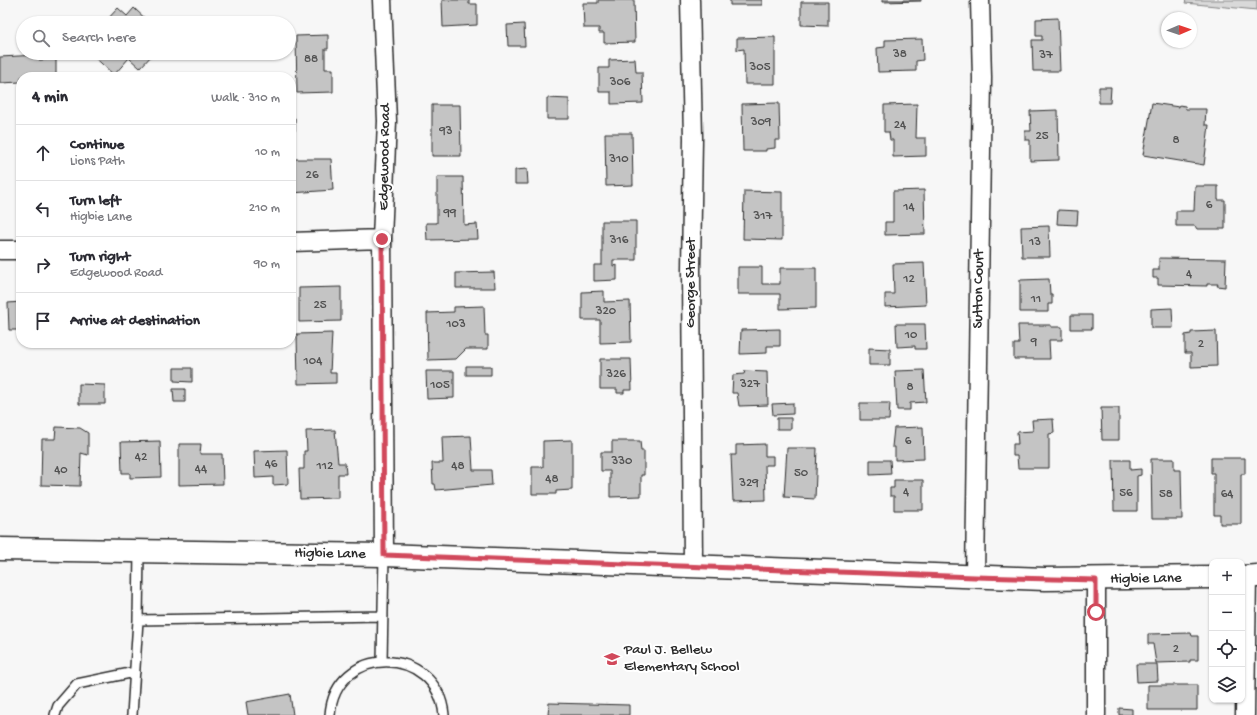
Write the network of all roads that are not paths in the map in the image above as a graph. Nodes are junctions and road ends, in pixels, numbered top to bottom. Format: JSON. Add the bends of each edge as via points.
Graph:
{"nodes":[{"id":1,"x":382,"y":0,"type":"edge"},
{"id":2,"x":690,"y":0,"type":"edge"},
{"id":3,"x":980,"y":0,"type":"edge"},
{"id":4,"x":382,"y":239,"type":"junction"},
{"id":5,"x":296,"y":242,"type":"edge"},
{"id":6,"x":0,"y":250,"type":"edge"},
{"id":7,"x":16,"y":250,"type":"edge"},
{"id":8,"x":0,"y":549,"type":"edge"},
{"id":9,"x":139,"y":550,"type":"junction"},
{"id":10,"x":384,"y":555,"type":"junction"},
{"id":11,"x":693,"y":566,"type":"junction"},
{"id":12,"x":1249,"y":576,"type":"edge"},
{"id":13,"x":975,"y":577,"type":"junction"},
{"id":14,"x":1209,"y":577,"type":"edge"},
{"id":15,"x":1096,"y":580,"type":"junction"},
{"id":16,"x":383,"y":616,"type":"junction"},
{"id":17,"x":138,"y":620,"type":"junction"},
{"id":18,"x":382,"y":661,"type":"junction"},
{"id":19,"x":135,"y":672,"type":"junction"},
{"id":20,"x":56,"y":715,"type":"edge"},
{"id":21,"x":132,"y":715,"type":"edge"},
{"id":22,"x":330,"y":715,"type":"edge"},
{"id":23,"x":444,"y":715,"type":"edge"},
{"id":24,"x":1096,"y":715,"type":"edge"},
{"id":25,"x":1244,"y":715,"type":"edge"}],
"edges":[{"from":1,"to":4,"type":"street","name":"Edgewood Road","via":[[387,121]]},
{"from":2,"to":11,"type":"street","name":"George Street","via":[[693,138]]},
{"from":3,"to":13,"type":"street","name":"Sutton Court","via":[[982,78]]},
{"from":4,"to":5,"type":"street"},
{"from":4,"to":10,"type":"street","name":"Edgewood Road"},
{"from":6,"to":7,"type":"street"},
{"from":8,"to":9,"type":"main road","name":"Higbie Lane"},
{"from":9,"to":10,"type":"main road","name":"Higbie Lane"},
{"from":9,"to":17,"type":"lane"},
{"from":10,"to":11,"type":"main road","name":"Higbie Lane"},
{"from":10,"to":16,"type":"lane"},
{"from":11,"to":13,"type":"main road","name":"Higbie Lane"},
{"from":12,"to":25,"type":"street"},
{"from":13,"to":15,"type":"main road","name":"Higbie Lane"},
{"from":14,"to":15,"type":"main road","name":"Higbie Lane"},
{"from":15,"to":24,"type":"street"},
{"from":16,"to":17,"type":"lane"},
{"from":16,"to":18,"type":"lane"},
{"from":17,"to":19,"type":"lane"},
{"from":18,"to":22,"type":"lane","via":[[365,665],[349,675],[338,689]]},
{"from":18,"to":23,"type":"lane","via":[[402,662],[420,671],[434,685],[443,703]]},
{"from":19,"to":20,"type":"lane","via":[[77,684],[58,706]]},
{"from":19,"to":21,"type":"lane"}]}
